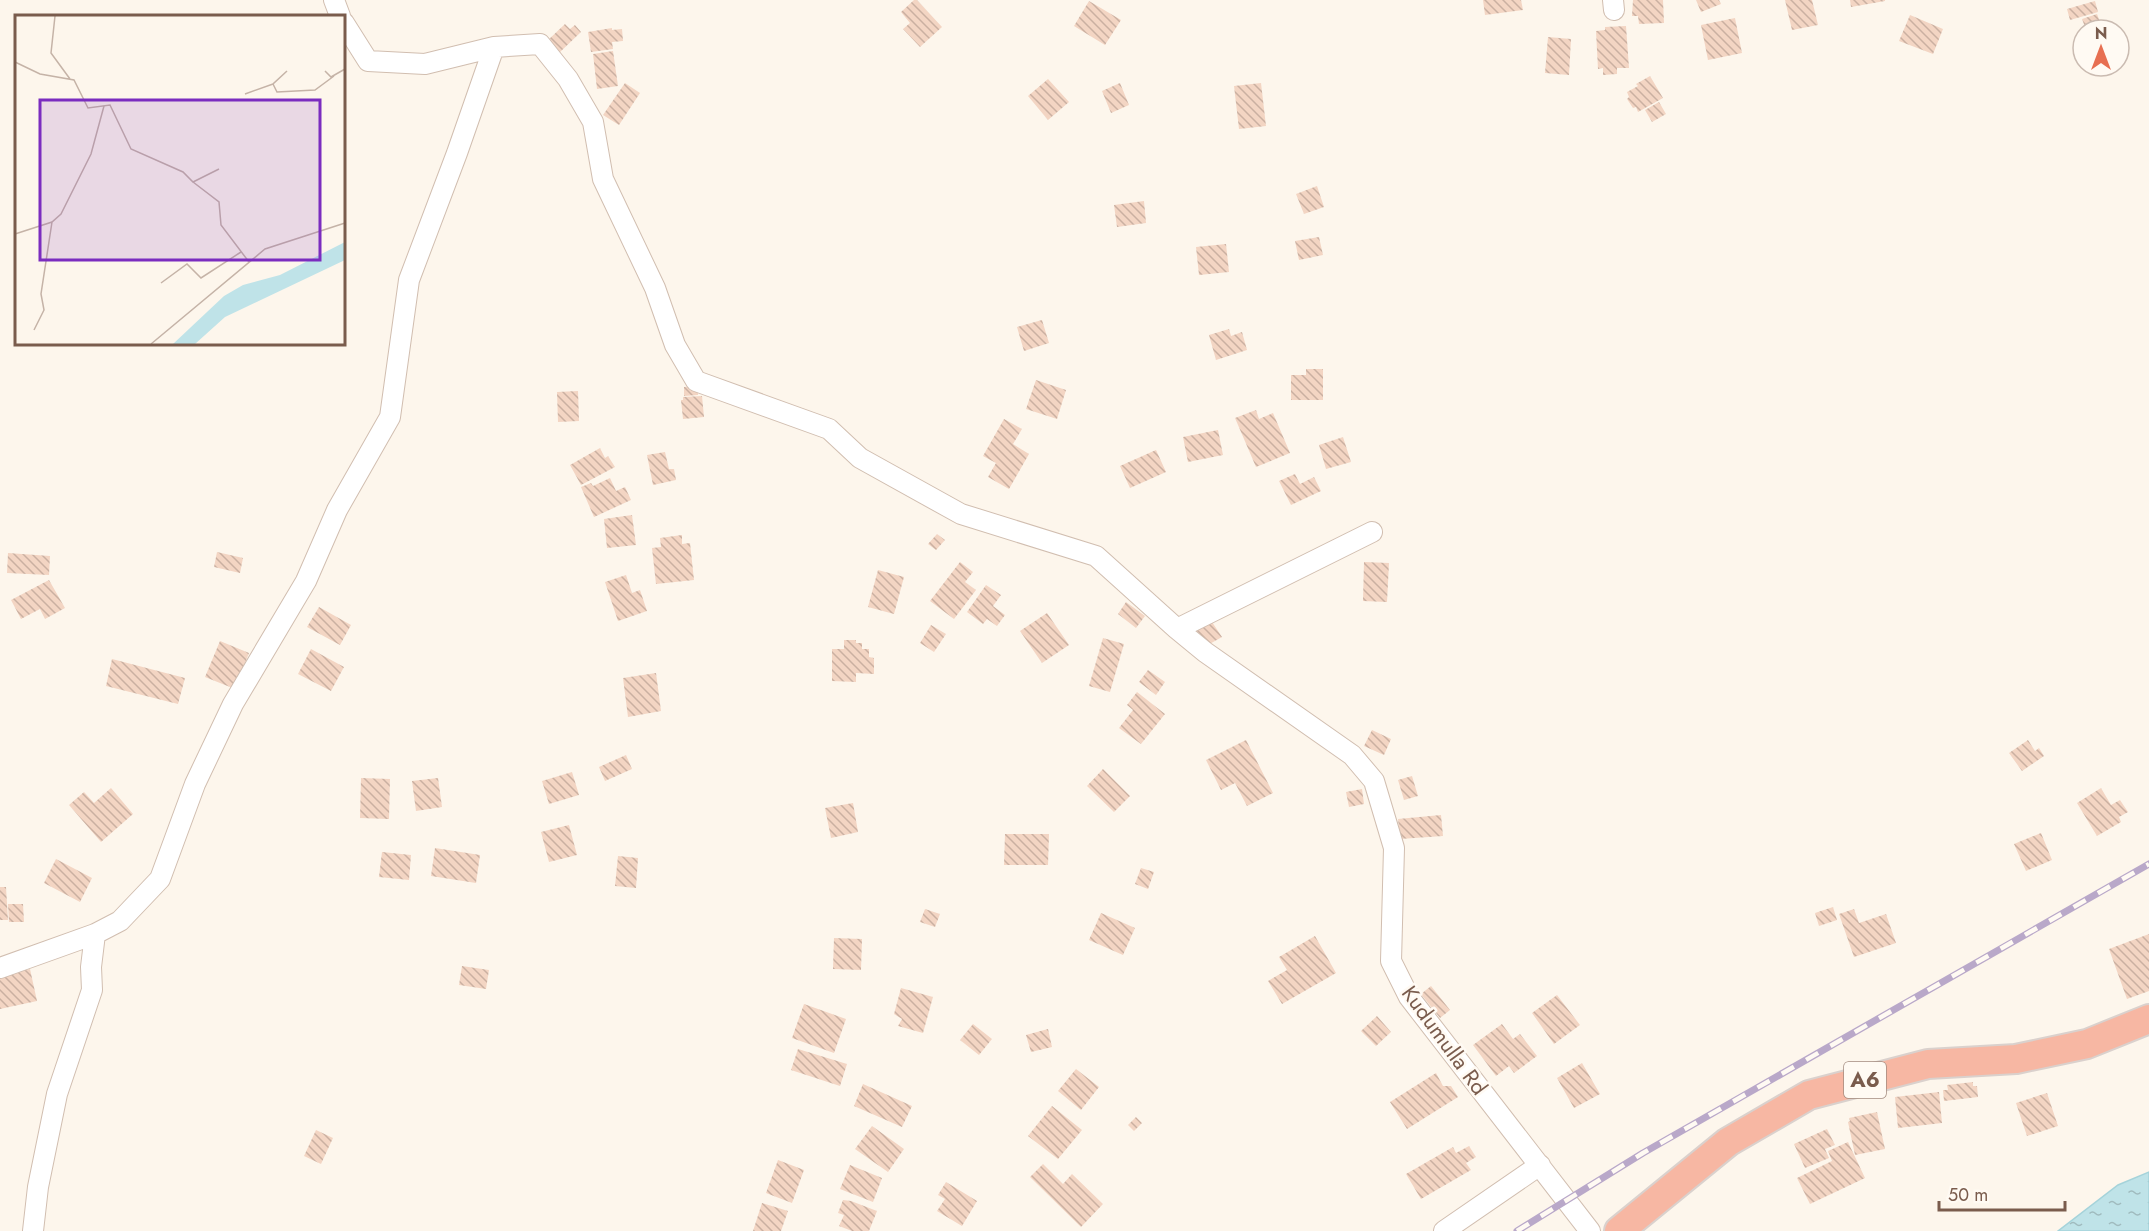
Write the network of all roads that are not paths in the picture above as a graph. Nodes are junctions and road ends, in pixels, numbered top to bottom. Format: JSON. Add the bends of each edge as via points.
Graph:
{"nodes":[{"id":1,"x":334,"y":0,"type":"edge"},
{"id":2,"x":340,"y":15,"type":"edge"},
{"id":3,"x":345,"y":24,"type":"edge"},
{"id":4,"x":494,"y":47,"type":"junction"},
{"id":5,"x":1372,"y":532,"type":"dead end"},
{"id":6,"x":1177,"y":629,"type":"junction"},
{"id":7,"x":95,"y":934,"type":"junction"},
{"id":8,"x":0,"y":968,"type":"edge"},
{"id":9,"x":2149,"y":1019,"type":"edge"},
{"id":10,"x":1540,"y":1165,"type":"junction"},
{"id":11,"x":33,"y":1231,"type":"edge"},
{"id":12,"x":1444,"y":1231,"type":"edge"},
{"id":13,"x":1590,"y":1231,"type":"edge"},
{"id":14,"x":1619,"y":1231,"type":"edge"}],
"edges":[{"from":1,"to":2,"type":"street"},
{"from":3,"to":4,"type":"street","via":[[368,61],[425,64]]},
{"from":4,"to":6,"type":"street","name":"Kudumulla Rd","via":[[540,44],[568,79],[593,122],[603,179],[655,288],[675,345],[696,381],[829,429],[860,458],[961,514],[1096,556]]},
{"from":4,"to":7,"type":"street","via":[[409,280],[390,417],[337,510],[306,581],[233,704],[195,784],[160,879],[120,921]]},
{"from":5,"to":6,"type":"street"},
{"from":6,"to":10,"type":"street","name":"Kudumulla Rd","via":[[1352,754],[1374,781],[1394,848],[1391,961],[1409,997]]},
{"from":7,"to":8,"type":"street"},
{"from":7,"to":11,"type":"street","via":[[92,990],[57,1094]]},
{"from":9,"to":14,"type":"highway","number":"A6","via":[[2087,1044],[2016,1059],[1928,1064],[1809,1095],[1728,1142]]},
{"from":10,"to":12,"type":"street"},
{"from":10,"to":13,"type":"street","name":"Kudumulla Rd"}]}
